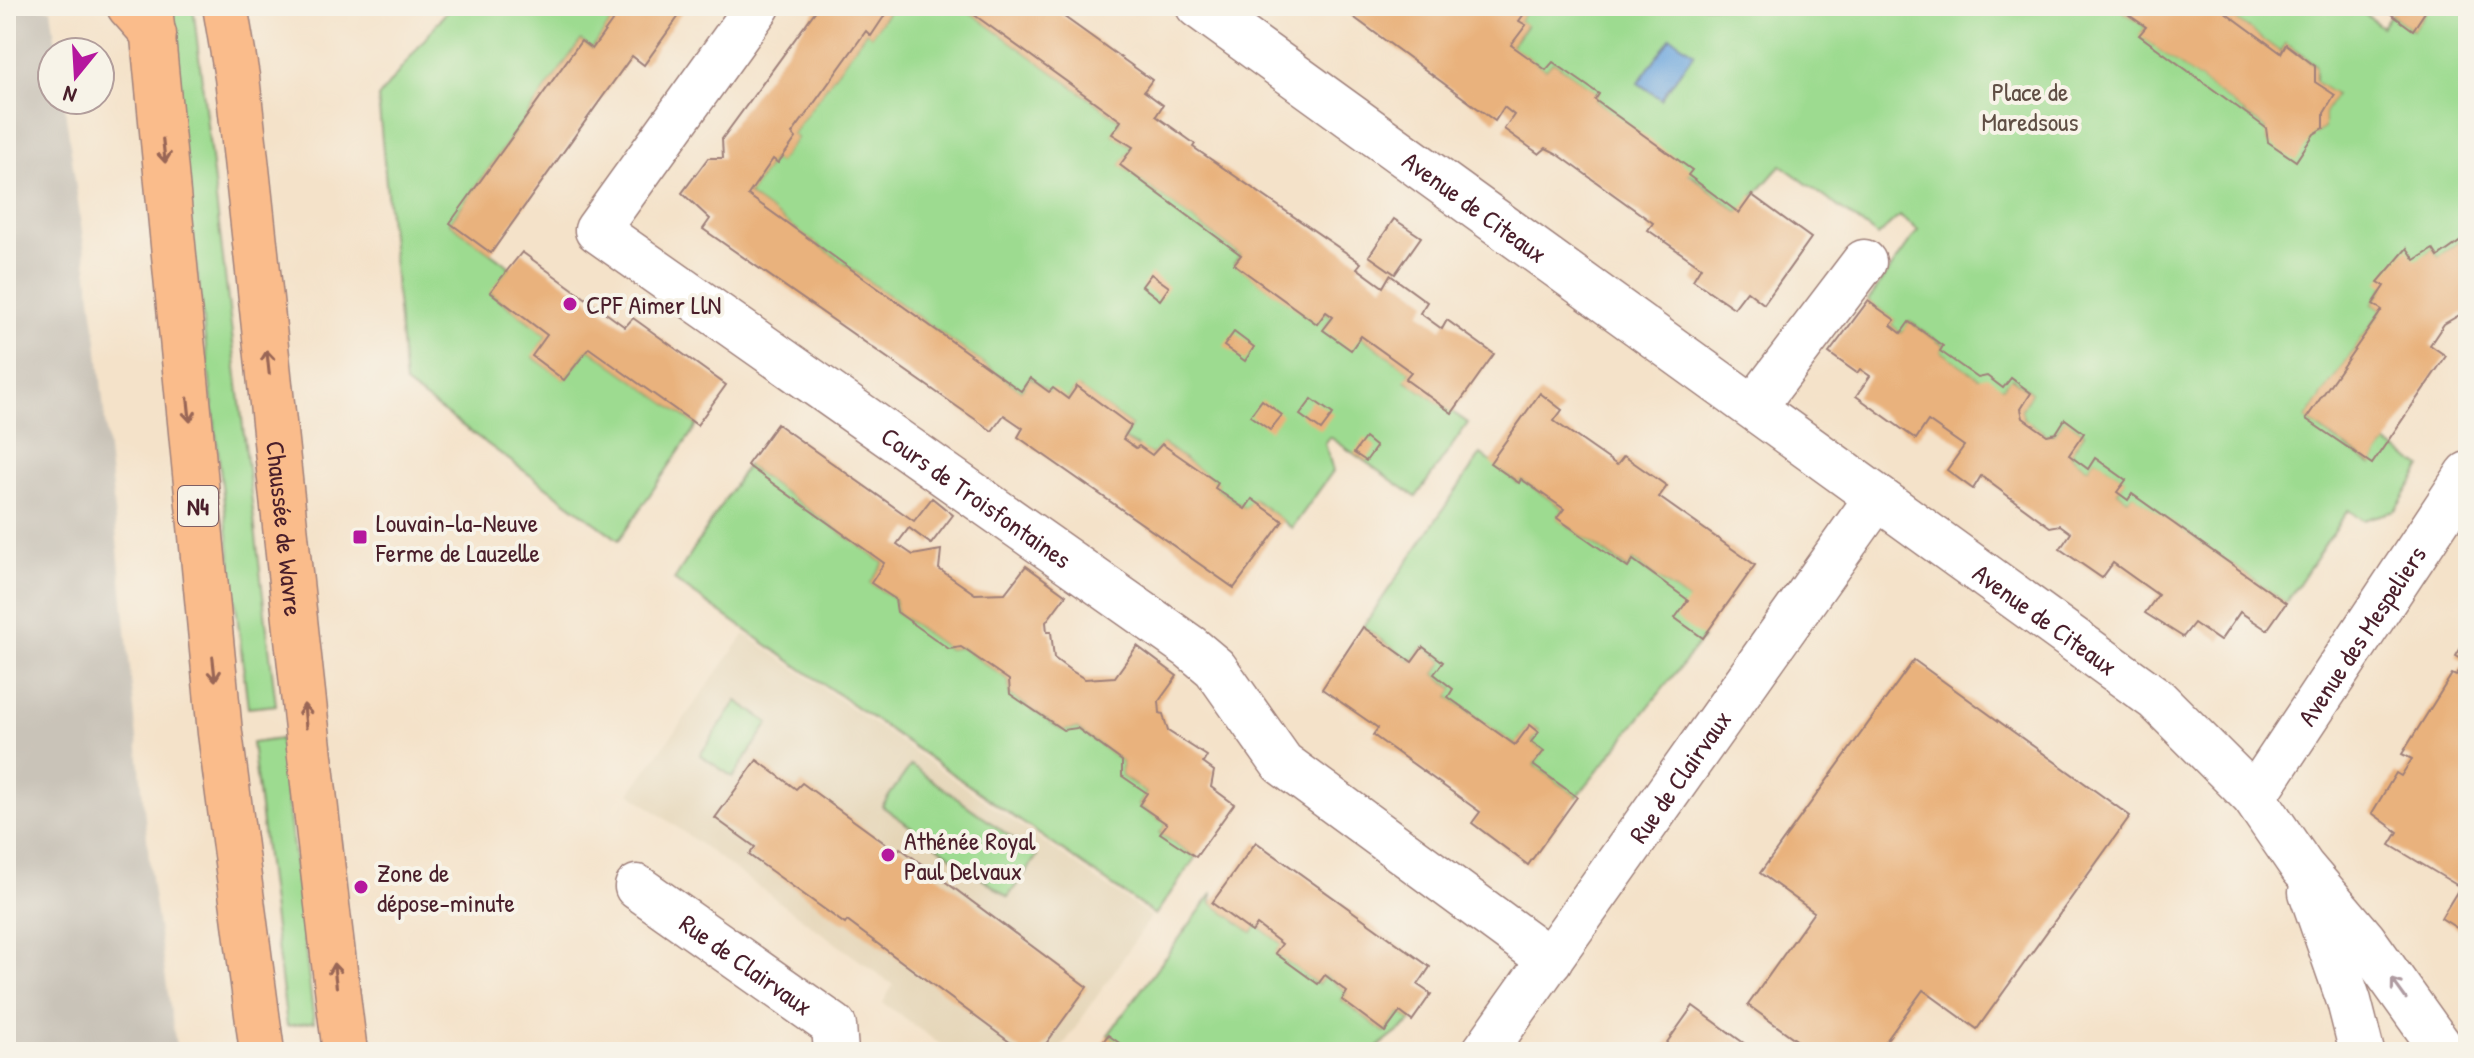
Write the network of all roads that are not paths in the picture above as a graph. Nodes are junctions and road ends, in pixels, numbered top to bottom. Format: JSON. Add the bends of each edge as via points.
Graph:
{"nodes":[{"id":1,"x":225,"y":6,"type":"edge"},
{"id":2,"x":259,"y":6,"type":"edge"},
{"id":3,"x":758,"y":6,"type":"edge"},
{"id":4,"x":1198,"y":6,"type":"edge"},
{"id":5,"x":147,"y":30,"type":"edge"},
{"id":6,"x":237,"y":77,"type":"junction"},
{"id":7,"x":1864,"y":262,"type":"dead end"},
{"id":8,"x":1754,"y":407,"type":"junction"},
{"id":9,"x":2468,"y":474,"type":"edge"},
{"id":10,"x":1876,"y":499,"type":"junction"},
{"id":11,"x":2254,"y":797,"type":"junction"},
{"id":12,"x":2302,"y":867,"type":"junction"},
{"id":13,"x":637,"y":887,"type":"dead end"},
{"id":14,"x":1550,"y":960,"type":"junction"},
{"id":15,"x":262,"y":1052,"type":"edge"},
{"id":16,"x":345,"y":1052,"type":"edge"},
{"id":17,"x":836,"y":1052,"type":"edge"},
{"id":18,"x":1484,"y":1052,"type":"edge"},
{"id":19,"x":2362,"y":1052,"type":"edge"},
{"id":20,"x":2444,"y":1052,"type":"edge"}],
"edges":[{"from":1,"to":6,"type":"main road","name":"Chaussée de Wavre"},
{"from":2,"to":6,"type":"main road"},
{"from":3,"to":14,"type":"street","name":"Cours de Troisfontaines","via":[[597,230],[1190,647],[1215,668],[1282,763]]},
{"from":4,"to":8,"type":"street","name":"Avenue de Citeaux"},
{"from":5,"to":15,"type":"main road","number":"N4","one_way":true,"via":[[220,733]]},
{"from":16,"to":6,"type":"main road","name":"Chaussée de Wavre","one_way":true,"via":[[311,782]]},
{"from":7,"to":8,"type":"street"},
{"from":8,"to":10,"type":"street","name":"Avenue de Citeaux"},
{"from":9,"to":11,"type":"street","name":"Avenue des Mespeliers"},
{"from":10,"to":11,"type":"street","name":"Avenue de Citeaux","via":[[2156,699]]},
{"from":10,"to":14,"type":"street","name":"Rue de Clairvaux"},
{"from":11,"to":12,"type":"street","name":"Avenue de Citeaux"},
{"from":12,"to":19,"type":"street","name":"Avenue de Citeaux"},
{"from":20,"to":12,"type":"street","name":"Avenue de Citeaux","one_way":true,"via":[[2364,940]]},
{"from":13,"to":17,"type":"street","name":"Rue de Clairvaux","via":[[834,1026]]},
{"from":14,"to":18,"type":"street","name":"Rue de Clairvaux"}]}
